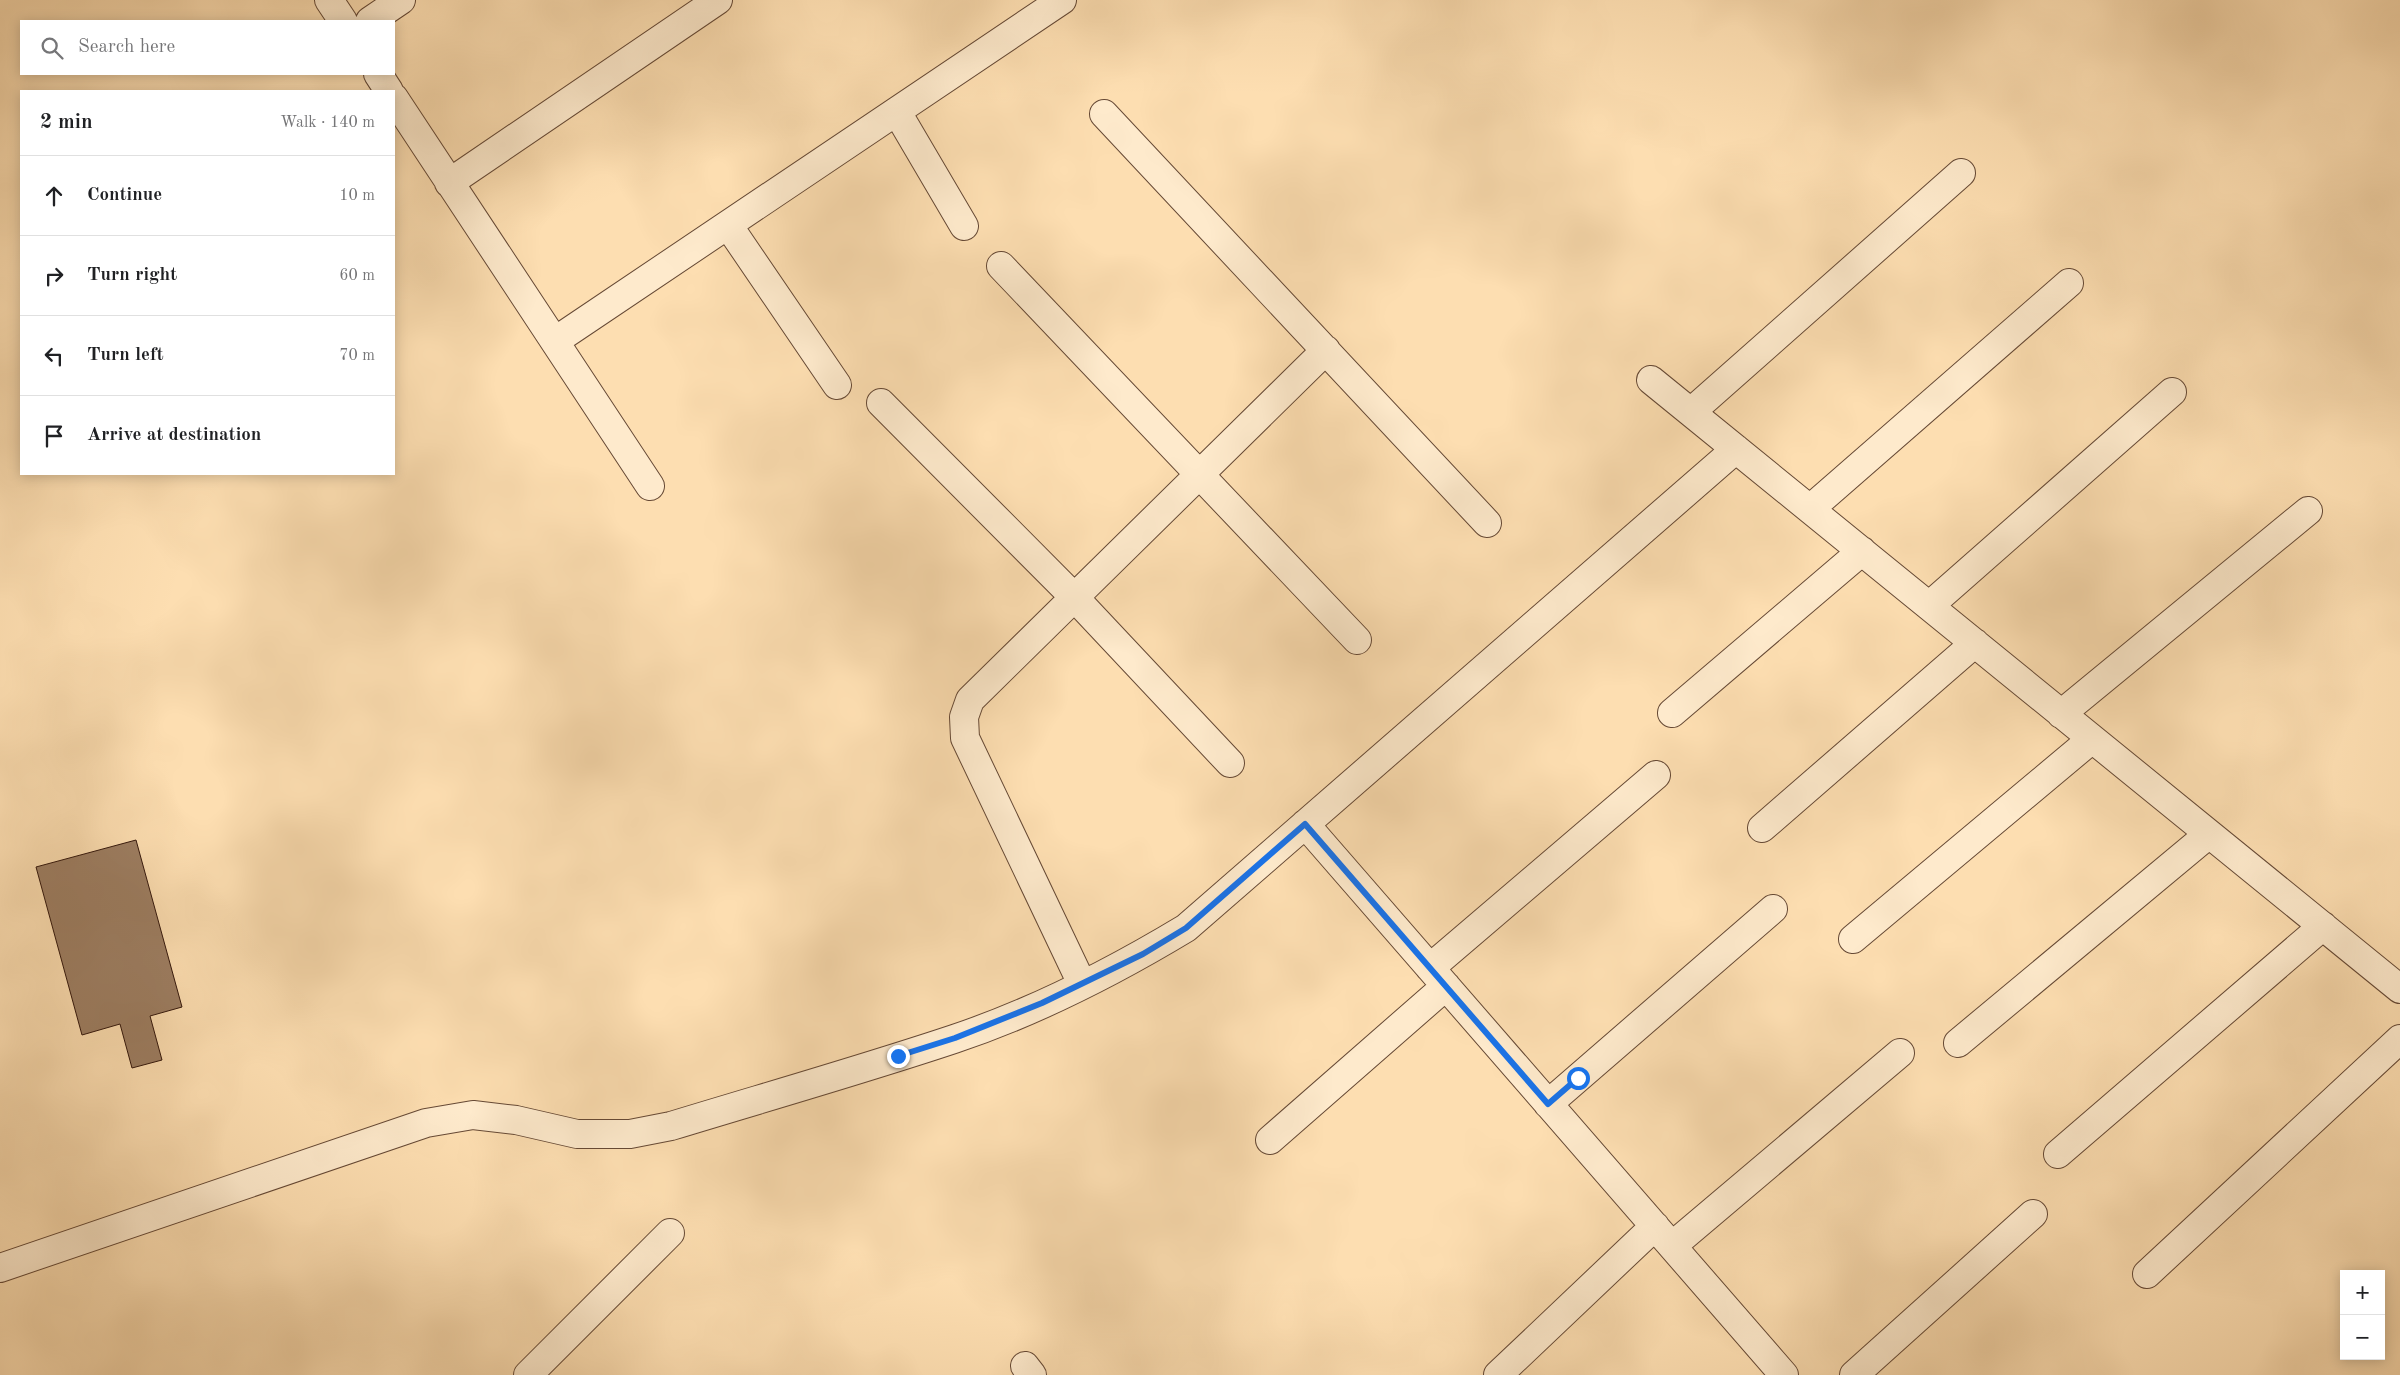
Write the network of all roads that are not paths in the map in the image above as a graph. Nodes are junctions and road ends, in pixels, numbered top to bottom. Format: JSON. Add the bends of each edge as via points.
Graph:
{"nodes":[{"id":1,"x":329,"y":0,"type":"edge"},
{"id":2,"x":401,"y":0,"type":"edge"},
{"id":3,"x":718,"y":0,"type":"edge"},
{"id":4,"x":1062,"y":0,"type":"edge"},
{"id":5,"x":342,"y":20,"type":"edge"},
{"id":6,"x":371,"y":20,"type":"edge"},
{"id":7,"x":379,"y":75,"type":"edge"},
{"id":8,"x":388,"y":90,"type":"edge"},
{"id":9,"x":395,"y":100,"type":"edge"},
{"id":10,"x":897,"y":112,"type":"junction"},
{"id":11,"x":1104,"y":114,"type":"dead end"},
{"id":12,"x":1961,"y":174,"type":"dead end"},
{"id":13,"x":450,"y":183,"type":"junction"},
{"id":14,"x":728,"y":225,"type":"junction"},
{"id":15,"x":964,"y":226,"type":"dead end"},
{"id":16,"x":1001,"y":266,"type":"dead end"},
{"id":17,"x":2069,"y":284,"type":"dead end"},
{"id":18,"x":555,"y":341,"type":"junction"},
{"id":19,"x":1326,"y":350,"type":"junction"},
{"id":20,"x":1651,"y":380,"type":"dead end"},
{"id":21,"x":837,"y":385,"type":"dead end"},
{"id":22,"x":2172,"y":392,"type":"dead end"},
{"id":23,"x":881,"y":403,"type":"dead end"},
{"id":24,"x":1690,"y":412,"type":"junction"},
{"id":25,"x":1736,"y":449,"type":"junction"},
{"id":26,"x":1200,"y":474,"type":"junction"},
{"id":27,"x":650,"y":486,"type":"dead end"},
{"id":28,"x":1810,"y":509,"type":"junction"},
{"id":29,"x":2308,"y":511,"type":"dead end"},
{"id":30,"x":1487,"y":523,"type":"dead end"},
{"id":31,"x":1862,"y":551,"type":"junction"},
{"id":32,"x":1074,"y":597,"type":"junction"},
{"id":33,"x":1929,"y":606,"type":"junction"},
{"id":34,"x":1356,"y":640,"type":"dead end"},
{"id":35,"x":1975,"y":643,"type":"junction"},
{"id":36,"x":1672,"y":714,"type":"dead end"},
{"id":37,"x":2061,"y":714,"type":"junction"},
{"id":38,"x":2092,"y":739,"type":"junction"},
{"id":39,"x":1230,"y":763,"type":"dead end"},
{"id":40,"x":1656,"y":776,"type":"dead end"},
{"id":41,"x":1305,"y":824,"type":"junction"},
{"id":42,"x":1762,"y":828,"type":"dead end"},
{"id":43,"x":2209,"y":834,"type":"junction"},
{"id":44,"x":1773,"y":909,"type":"dead end"},
{"id":45,"x":2323,"y":926,"type":"junction"},
{"id":46,"x":1852,"y":939,"type":"dead end"},
{"id":47,"x":1438,"y":977,"type":"junction"},
{"id":48,"x":1082,"y":984,"type":"junction"},
{"id":49,"x":2400,"y":989,"type":"edge"},
{"id":50,"x":2400,"y":1039,"type":"edge"},
{"id":51,"x":1958,"y":1043,"type":"dead end"},
{"id":52,"x":1900,"y":1053,"type":"dead end"},
{"id":53,"x":1548,"y":1104,"type":"junction"},
{"id":54,"x":1270,"y":1140,"type":"dead end"},
{"id":55,"x":2058,"y":1154,"type":"dead end"},
{"id":56,"x":2033,"y":1214,"type":"dead end"},
{"id":57,"x":670,"y":1233,"type":"dead end"},
{"id":58,"x":1663,"y":1236,"type":"junction"},
{"id":59,"x":0,"y":1268,"type":"edge"},
{"id":60,"x":2147,"y":1274,"type":"dead end"},
{"id":61,"x":528,"y":1375,"type":"edge"},
{"id":62,"x":1498,"y":1375,"type":"edge"},
{"id":63,"x":1784,"y":1375,"type":"edge"},
{"id":64,"x":1854,"y":1375,"type":"edge"}],
"edges":[{"from":1,"to":5,"type":"street"},
{"from":2,"to":6,"type":"street"},
{"from":3,"to":13,"type":"street"},
{"from":4,"to":10,"type":"street"},
{"from":7,"to":8,"type":"street"},
{"from":9,"to":13,"type":"street"},
{"from":10,"to":14,"type":"street"},
{"from":10,"to":15,"type":"street"},
{"from":11,"to":19,"type":"street"},
{"from":12,"to":24,"type":"street"},
{"from":13,"to":18,"type":"street"},
{"from":14,"to":18,"type":"street"},
{"from":14,"to":21,"type":"street"},
{"from":16,"to":26,"type":"street"},
{"from":17,"to":28,"type":"street"},
{"from":18,"to":27,"type":"street"},
{"from":19,"to":26,"type":"street"},
{"from":19,"to":30,"type":"street"},
{"from":20,"to":24,"type":"street"},
{"from":22,"to":33,"type":"street"},
{"from":23,"to":32,"type":"street"},
{"from":24,"to":25,"type":"street"},
{"from":25,"to":28,"type":"street"},
{"from":25,"to":41,"type":"street"},
{"from":26,"to":32,"type":"street"},
{"from":26,"to":34,"type":"street"},
{"from":28,"to":31,"type":"street"},
{"from":29,"to":37,"type":"street"},
{"from":31,"to":33,"type":"street"},
{"from":31,"to":36,"type":"street"},
{"from":32,"to":39,"type":"street"},
{"from":32,"to":48,"type":"street","via":[[970,700],[964,724],[965,738]]},
{"from":33,"to":35,"type":"street"},
{"from":35,"to":37,"type":"street"},
{"from":35,"to":42,"type":"street"},
{"from":37,"to":38,"type":"street"},
{"from":38,"to":43,"type":"street"},
{"from":38,"to":46,"type":"street"},
{"from":40,"to":47,"type":"street"},
{"from":41,"to":47,"type":"street"},
{"from":41,"to":48,"type":"street","via":[[1186,928],[1143,954]]},
{"from":43,"to":45,"type":"street"},
{"from":43,"to":51,"type":"street"},
{"from":44,"to":53,"type":"street"},
{"from":45,"to":49,"type":"street"},
{"from":45,"to":55,"type":"street"},
{"from":47,"to":53,"type":"street"},
{"from":47,"to":54,"type":"street"},
{"from":48,"to":59,"type":"street","via":[[955,1038],[672,1126],[630,1134],[577,1134],[516,1120],[473,1115],[426,1123]]},
{"from":50,"to":60,"type":"street"},
{"from":52,"to":58,"type":"street"},
{"from":53,"to":58,"type":"street"},
{"from":56,"to":64,"type":"street"},
{"from":57,"to":61,"type":"street"},
{"from":58,"to":62,"type":"street"},
{"from":58,"to":63,"type":"street"}]}
